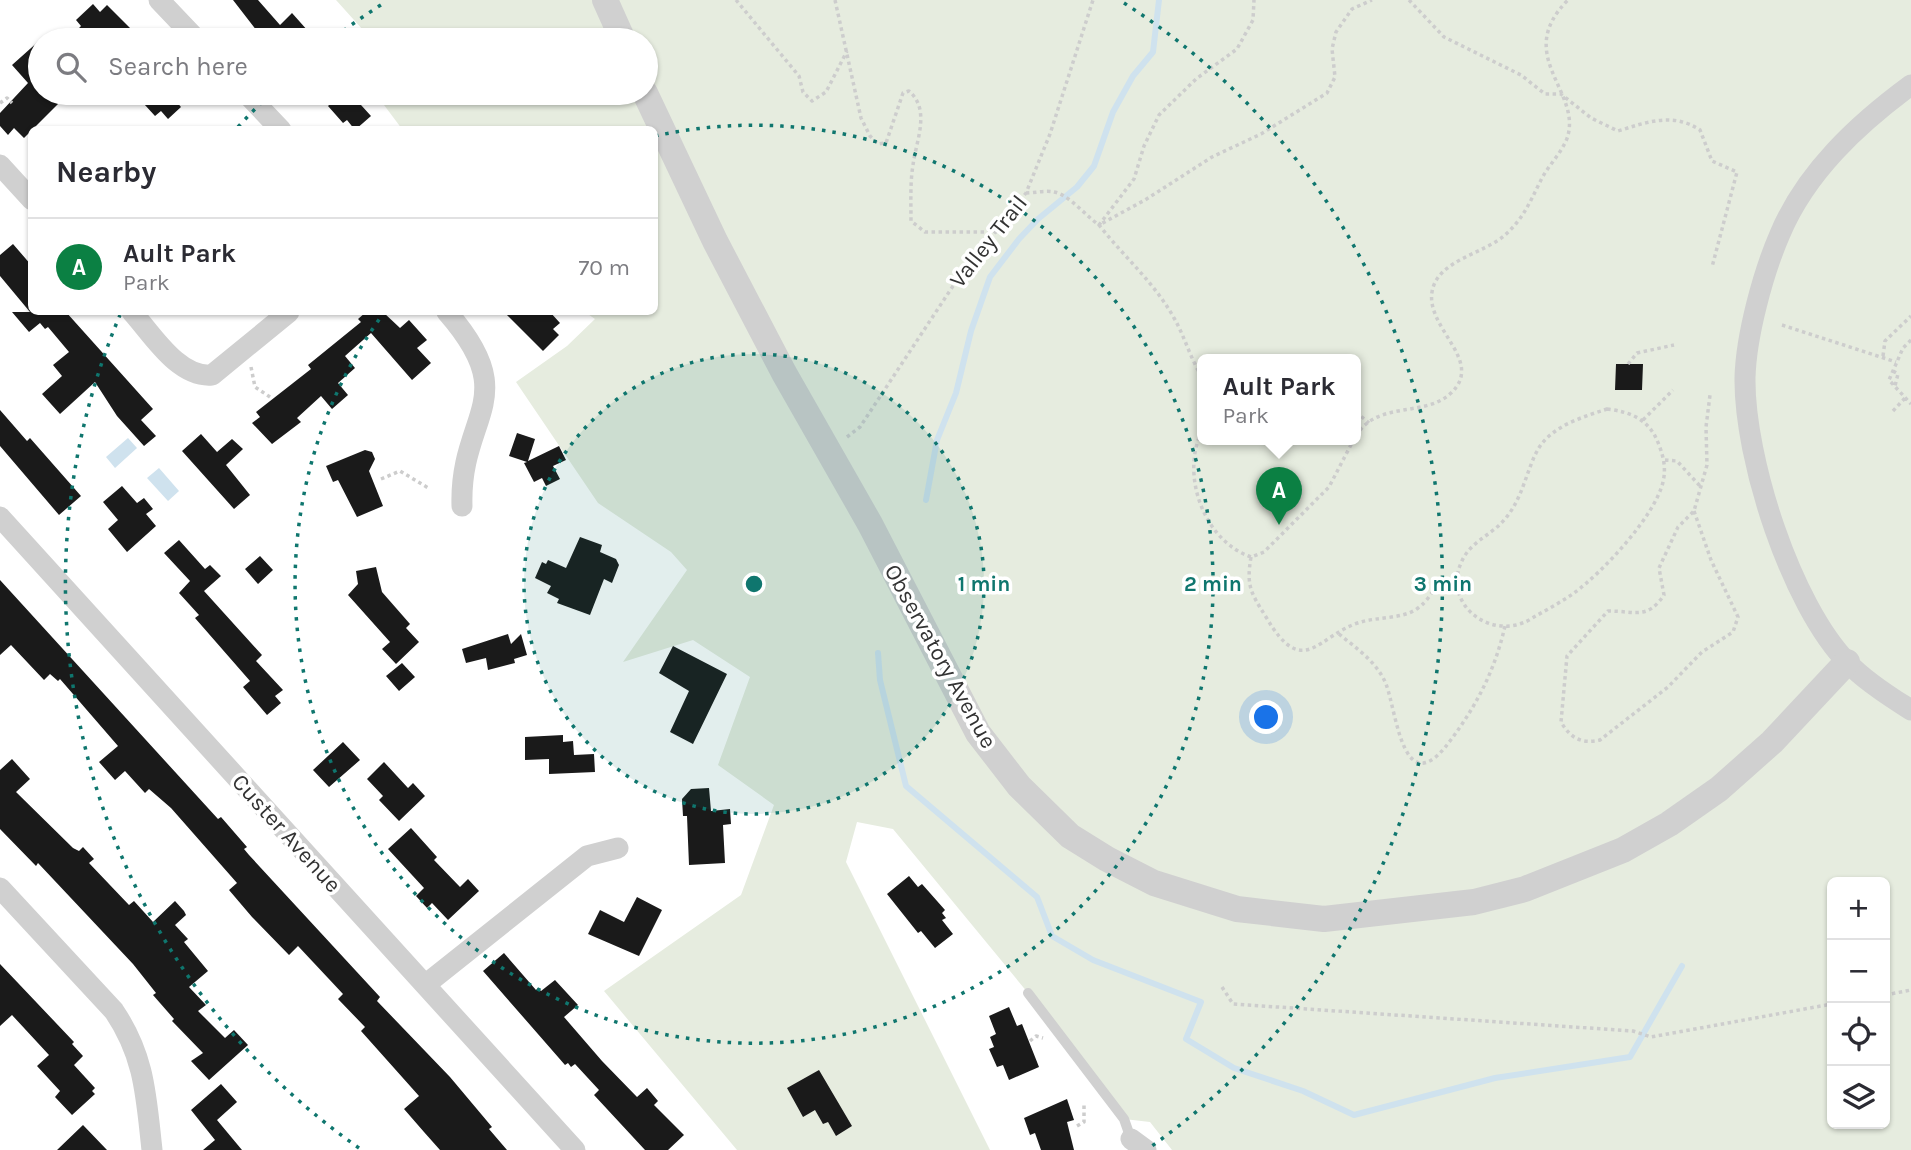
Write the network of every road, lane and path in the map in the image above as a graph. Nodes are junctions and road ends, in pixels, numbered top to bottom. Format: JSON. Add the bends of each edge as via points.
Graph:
{"nodes":[{"id":1,"x":159,"y":0,"type":"edge"},
{"id":2,"x":605,"y":0,"type":"edge"},
{"id":3,"x":736,"y":0,"type":"edge"},
{"id":4,"x":835,"y":0,"type":"edge"},
{"id":5,"x":1093,"y":0,"type":"edge"},
{"id":6,"x":1254,"y":0,"type":"edge"},
{"id":7,"x":1372,"y":0,"type":"edge"},
{"id":8,"x":1409,"y":0,"type":"edge"},
{"id":9,"x":1568,"y":0,"type":"edge"},
{"id":10,"x":186,"y":28,"type":"edge"},
{"id":11,"x":618,"y":28,"type":"edge"},
{"id":12,"x":847,"y":50,"type":"junction"},
{"id":13,"x":1911,"y":85,"type":"edge"},
{"id":14,"x":1561,"y":94,"type":"junction"},
{"id":15,"x":0,"y":103,"type":"edge"},
{"id":16,"x":12,"y":103,"type":"dead end"},
{"id":17,"x":257,"y":105,"type":"edge"},
{"id":18,"x":651,"y":105,"type":"edge"},
{"id":19,"x":277,"y":126,"type":"edge"},
{"id":20,"x":0,"y":165,"type":"edge"},
{"id":21,"x":1026,"y":194,"type":"junction"},
{"id":22,"x":28,"y":196,"type":"edge"},
{"id":23,"x":1099,"y":225,"type":"junction"},
{"id":24,"x":996,"y":232,"type":"junction"},
{"id":25,"x":1713,"y":267,"type":"dead end"},
{"id":26,"x":135,"y":315,"type":"edge"},
{"id":27,"x":285,"y":315,"type":"edge"},
{"id":28,"x":450,"y":315,"type":"edge"},
{"id":29,"x":1911,"y":316,"type":"edge"},
{"id":30,"x":1782,"y":325,"type":"dead end"},
{"id":31,"x":1911,"y":340,"type":"edge"},
{"id":32,"x":1674,"y":345,"type":"dead end"},
{"id":33,"x":1883,"y":356,"type":"junction"},
{"id":34,"x":253,"y":362,"type":"dead end"},
{"id":35,"x":1896,"y":362,"type":"junction"},
{"id":36,"x":1628,"y":364,"type":"dead end"},
{"id":37,"x":1197,"y":366,"type":"edge"},
{"id":38,"x":1893,"y":371,"type":"junction"},
{"id":39,"x":1895,"y":386,"type":"junction"},
{"id":40,"x":1672,"y":390,"type":"dead end"},
{"id":41,"x":1710,"y":396,"type":"dead end"},
{"id":42,"x":270,"y":397,"type":"dead end"},
{"id":43,"x":1905,"y":398,"type":"junction"},
{"id":44,"x":1911,"y":404,"type":"edge"},
{"id":45,"x":1893,"y":411,"type":"dead end"},
{"id":46,"x":1361,"y":416,"type":"edge"},
{"id":47,"x":1643,"y":420,"type":"junction"},
{"id":48,"x":1369,"y":422,"type":"junction"},
{"id":49,"x":1361,"y":427,"type":"edge"},
{"id":50,"x":1197,"y":441,"type":"edge"},
{"id":51,"x":1351,"y":445,"type":"edge"},
{"id":52,"x":828,"y":451,"type":"junction"},
{"id":53,"x":1665,"y":460,"type":"junction"},
{"id":54,"x":381,"y":479,"type":"dead end"},
{"id":55,"x":1700,"y":486,"type":"junction"},
{"id":56,"x":430,"y":489,"type":"dead end"},
{"id":57,"x":462,"y":506,"type":"dead end"},
{"id":58,"x":1694,"y":510,"type":"junction"},
{"id":59,"x":0,"y":517,"type":"edge"},
{"id":60,"x":1251,"y":557,"type":"junction"},
{"id":61,"x":1457,"y":587,"type":"junction"},
{"id":62,"x":1505,"y":626,"type":"junction"},
{"id":63,"x":1339,"y":634,"type":"junction"},
{"id":64,"x":1847,"y":662,"type":"junction"},
{"id":65,"x":1911,"y":710,"type":"edge"},
{"id":66,"x":618,"y":848,"type":"dead end"},
{"id":67,"x":0,"y":888,"type":"edge"},
{"id":68,"x":425,"y":985,"type":"junction"},
{"id":69,"x":1222,"y":987,"type":"dead end"},
{"id":70,"x":1911,"y":990,"type":"edge"},
{"id":71,"x":1028,"y":993,"type":"dead end"},
{"id":72,"x":1890,"y":994,"type":"edge"},
{"id":73,"x":1827,"y":1005,"type":"edge"},
{"id":74,"x":1084,"y":1105,"type":"dead end"},
{"id":75,"x":1077,"y":1126,"type":"dead end"},
{"id":76,"x":1138,"y":1144,"type":"edge"},
{"id":77,"x":152,"y":1150,"type":"edge"},
{"id":78,"x":575,"y":1150,"type":"edge"}],
"edges":[{"from":1,"to":10,"type":"street"},
{"from":2,"to":11,"type":"street"},
{"from":3,"to":12,"type":"path","via":[[799,76],[803,92],[812,100],[826,92]]},
{"from":4,"to":12,"type":"path"},
{"from":5,"to":21,"type":"path","name":"Valley Trail"},
{"from":6,"to":23,"type":"path","via":[[1253,20],[1237,49],[1196,79],[1159,115],[1134,179]]},
{"from":7,"to":23,"type":"path","via":[[1352,9],[1336,32],[1332,49],[1335,77],[1327,93]]},
{"from":8,"to":14,"type":"path","via":[[1444,37],[1521,75],[1545,94]]},
{"from":9,"to":14,"type":"path","via":[[1554,20],[1545,47]]},
{"from":12,"to":24,"type":"path","via":[[861,118],[878,144],[890,137],[903,93],[909,91],[917,98],[919,137],[911,221],[925,232]]},
{"from":13,"to":64,"type":"street","via":[[1857,128],[1801,196],[1780,234],[1748,347],[1748,414],[1768,511],[1799,586]]},
{"from":14,"to":25,"type":"path","via":[[1591,118],[1618,131],[1675,119],[1700,130],[1712,161],[1737,172]]},
{"from":14,"to":48,"type":"path","via":[[1571,131],[1525,212],[1504,236],[1436,279],[1431,295],[1437,323],[1464,367],[1462,380],[1450,395],[1387,412]]},
{"from":15,"to":16,"type":"path","via":[[7,98]]},
{"from":17,"to":19,"type":"street"},
{"from":18,"to":52,"type":"street","name":"Observatory Avenue","via":[[715,241]]},
{"from":20,"to":22,"type":"street"},
{"from":21,"to":23,"type":"path","via":[[1055,191]]},
{"from":21,"to":24,"type":"path","name":"Valley Trail"},
{"from":23,"to":37,"type":"path","via":[[1124,258],[1144,273],[1175,318]]},
{"from":24,"to":52,"type":"path","name":"Valley Trail","via":[[953,285],[860,427]]},
{"from":26,"to":27,"type":"street","via":[[180,366],[200,377],[212,375]]},
{"from":28,"to":57,"type":"street","via":[[471,339],[485,373],[486,399],[461,477]]},
{"from":29,"to":33,"type":"path","via":[[1885,341]]},
{"from":30,"to":33,"type":"path"},
{"from":31,"to":35,"type":"path"},
{"from":32,"to":36,"type":"path","via":[[1637,353]]},
{"from":33,"to":35,"type":"path"},
{"from":34,"to":42,"type":"path","via":[[250,369],[255,387]]},
{"from":35,"to":38,"type":"path"},
{"from":38,"to":39,"type":"path","via":[[1898,374]]},
{"from":38,"to":39,"type":"path","via":[[1889,380]]},
{"from":39,"to":43,"type":"path"},
{"from":40,"to":47,"type":"path"},
{"from":41,"to":55,"type":"path","via":[[1707,465]]},
{"from":43,"to":44,"type":"path"},
{"from":43,"to":45,"type":"path"},
{"from":46,"to":48,"type":"path"},
{"from":47,"to":53,"type":"path","via":[[1657,438]]},
{"from":47,"to":61,"type":"path","via":[[1607,409],[1577,419],[1545,440],[1520,501],[1503,522],[1472,545],[1460,565]]},
{"from":48,"to":49,"type":"path"},
{"from":50,"to":60,"type":"path","via":[[1191,470],[1211,526],[1234,551]]},
{"from":51,"to":60,"type":"path","via":[[1329,487],[1264,552]]},
{"from":52,"to":64,"type":"street","name":"Observatory Avenue","via":[[978,733],[1019,786],[1070,836],[1107,859],[1154,883],[1237,909],[1342,919],[1475,902],[1575,871],[1669,824],[1719,789],[1772,742]]},
{"from":53,"to":55,"type":"path","via":[[1677,461]]},
{"from":53,"to":62,"type":"path","via":[[1663,483],[1619,549],[1575,592],[1525,622]]},
{"from":54,"to":56,"type":"path","via":[[400,471]]},
{"from":55,"to":58,"type":"path"},
{"from":58,"to":58,"type":"path","via":[[1678,527],[1659,568],[1664,595],[1654,609],[1608,611],[1567,656],[1561,722],[1577,740],[1600,740],[1738,625]]},
{"from":59,"to":68,"type":"street","name":"Custer Avenue"},
{"from":60,"to":63,"type":"path","via":[[1249,590],[1272,629],[1295,649],[1311,651]]},
{"from":61,"to":62,"type":"path","via":[[1476,620]]},
{"from":61,"to":63,"type":"path","via":[[1440,587],[1418,608],[1356,623]]},
{"from":62,"to":63,"type":"path","via":[[1485,688],[1447,746],[1434,761],[1423,763],[1412,758],[1398,738],[1385,684],[1376,667]]},
{"from":64,"to":65,"type":"street"},
{"from":66,"to":68,"type":"street","via":[[587,856]]},
{"from":67,"to":77,"type":"street","via":[[129,1033],[144,1076]]},
{"from":68,"to":78,"type":"street","name":"Custer Avenue"},
{"from":69,"to":73,"type":"path","via":[[1233,1004],[1633,1031],[1651,1037]]},
{"from":70,"to":72,"type":"path"},
{"from":71,"to":76,"type":"lane"},
{"from":74,"to":75,"type":"path","via":[[1084,1122]]}]}
